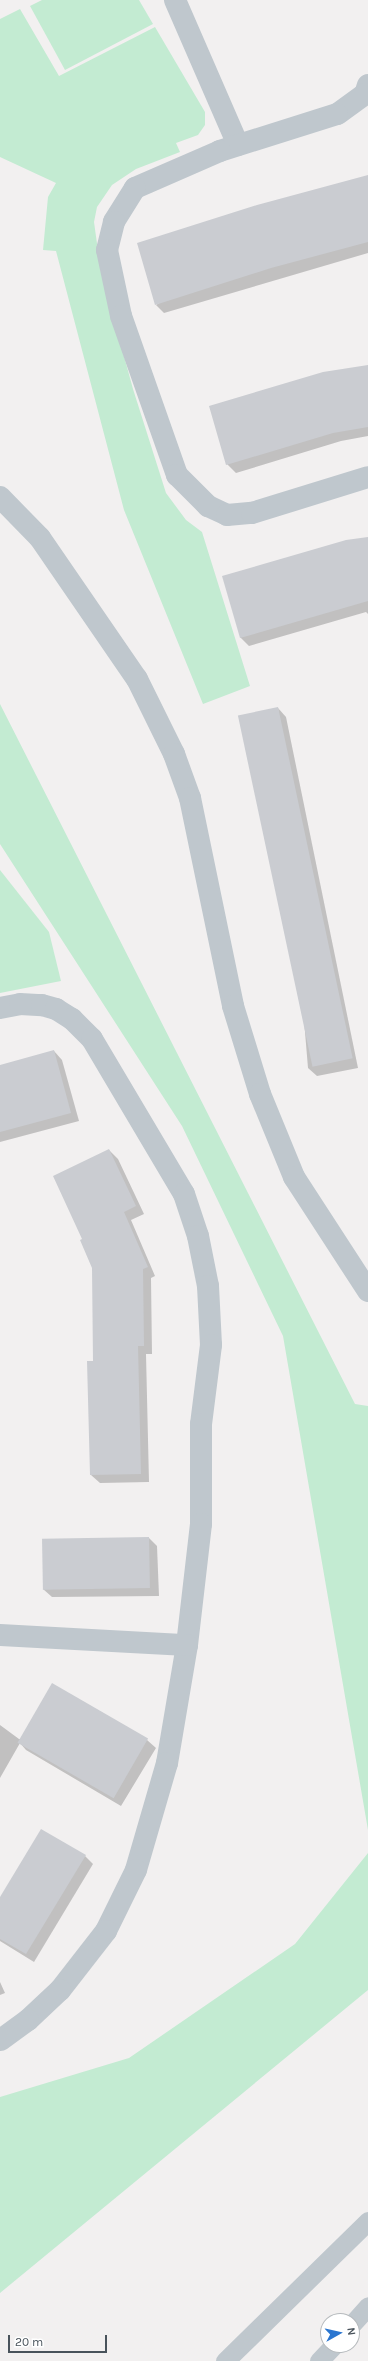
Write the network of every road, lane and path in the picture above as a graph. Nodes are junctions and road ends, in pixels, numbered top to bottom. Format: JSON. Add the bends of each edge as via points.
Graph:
{"nodes":[{"id":1,"x":175,"y":0,"type":"edge"},
{"id":2,"x":368,"y":85,"type":"edge"},
{"id":3,"x":238,"y":145,"type":"junction"},
{"id":4,"x":368,"y":477,"type":"edge"},
{"id":5,"x":0,"y":497,"type":"edge"},
{"id":6,"x":0,"y":1008,"type":"edge"},
{"id":7,"x":368,"y":1292,"type":"edge"},
{"id":8,"x":0,"y":1635,"type":"edge"},
{"id":9,"x":187,"y":1645,"type":"junction"},
{"id":10,"x":0,"y":2040,"type":"edge"},
{"id":11,"x":368,"y":2221,"type":"edge"},
{"id":12,"x":368,"y":2306,"type":"edge"},
{"id":13,"x":360,"y":2315,"type":"edge"},
{"id":14,"x":326,"y":2353,"type":"edge"},
{"id":15,"x":225,"y":2361,"type":"edge"},
{"id":16,"x":319,"y":2361,"type":"edge"}],
"edges":[{"from":1,"to":3,"type":"street"},
{"from":2,"to":3,"type":"street","via":[[365,94],[337,114]]},
{"from":3,"to":4,"type":"street","via":[[135,188],[114,222],[107,250],[121,316],[177,475],[208,506],[227,514],[252,513]]},
{"from":5,"to":7,"type":"street","via":[[40,538],[137,679],[174,754],[190,798],[233,1006],[260,1094],[294,1177]]},
{"from":6,"to":9,"type":"street","via":[[20,1004],[42,1005],[56,1009],[72,1019],[92,1039],[184,1194],[198,1236],[208,1286],[211,1345],[201,1424],[201,1524]]},
{"from":8,"to":9,"type":"street"},
{"from":9,"to":10,"type":"street","via":[[167,1763],[136,1870],[106,1931],[60,1990],[28,2020]]},
{"from":11,"to":15,"type":"lane"},
{"from":12,"to":13,"type":"lane"},
{"from":14,"to":16,"type":"lane"}]}
